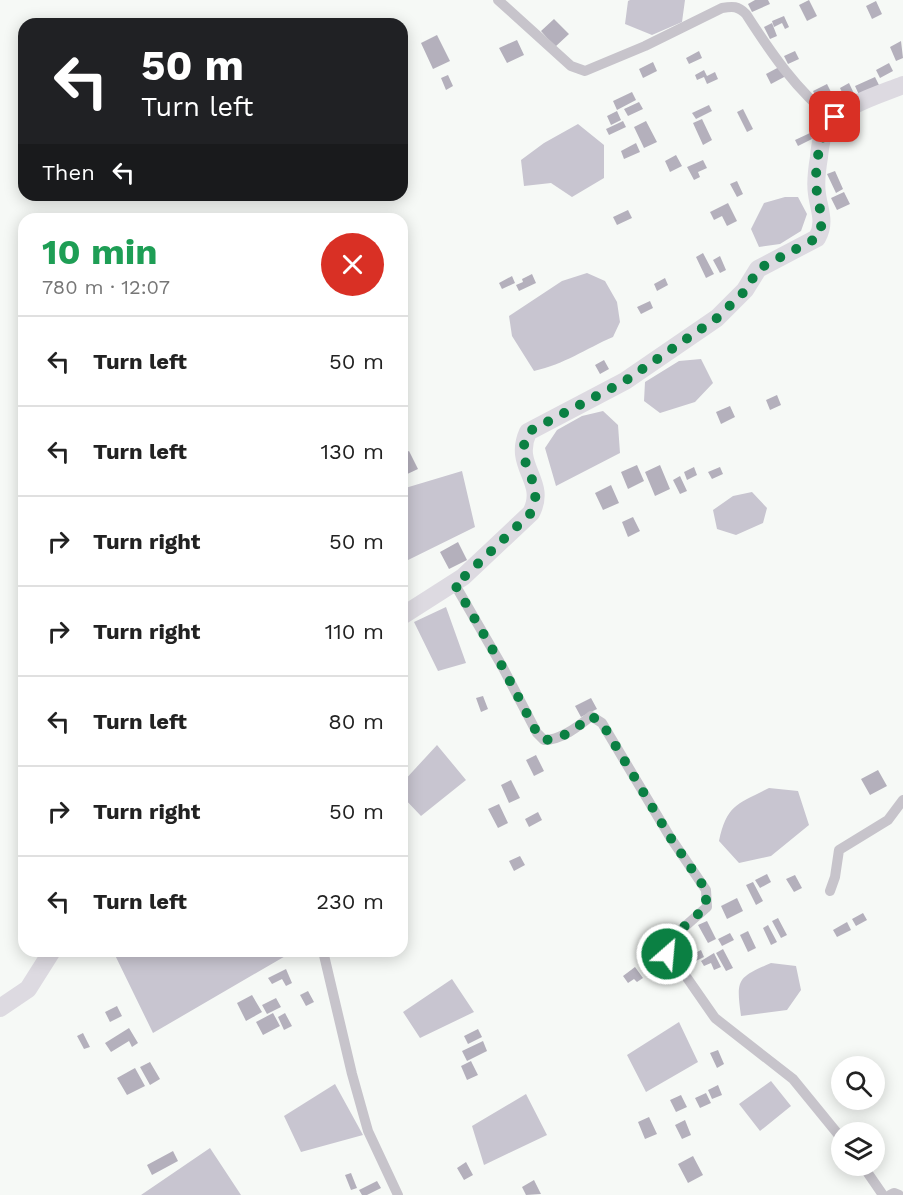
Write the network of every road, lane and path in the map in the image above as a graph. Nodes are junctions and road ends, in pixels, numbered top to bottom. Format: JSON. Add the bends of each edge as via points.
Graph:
{"nodes":[{"id":1,"x":498,"y":0,"type":"edge"},
{"id":2,"x":903,"y":85,"type":"edge"},
{"id":3,"x":833,"y":119,"type":"junction"},
{"id":4,"x":454,"y":583,"type":"junction"},
{"id":5,"x":408,"y":612,"type":"edge"},
{"id":6,"x":903,"y":800,"type":"edge"},
{"id":7,"x":830,"y":891,"type":"dead end"},
{"id":8,"x":48,"y":957,"type":"edge"},
{"id":9,"x":324,"y":957,"type":"edge"},
{"id":10,"x":0,"y":1008,"type":"edge"},
{"id":11,"x":831,"y":1126,"type":"edge"},
{"id":12,"x":870,"y":1176,"type":"edge"},
{"id":13,"x":398,"y":1195,"type":"edge"},
{"id":14,"x":883,"y":1195,"type":"edge"},
{"id":15,"x":890,"y":1195,"type":"edge"},
{"id":16,"x":899,"y":1195,"type":"edge"}],
"edges":[{"from":1,"to":3,"type":"street","via":[[571,66],[585,71],[722,8],[740,8],[779,63],[815,105]]},
{"from":2,"to":3,"type":"main road"},
{"from":3,"to":4,"type":"main road","via":[[826,127],[818,163],[822,229],[817,238],[758,269],[746,290],[717,318],[625,381],[528,432],[522,443],[522,455],[537,501],[531,513]]},
{"from":4,"to":5,"type":"main road"},
{"from":4,"to":11,"type":"street","via":[[544,740],[576,728],[591,716],[602,723],[706,890],[706,907],[666,943],[667,954],[715,1018],[793,1079]]},
{"from":6,"to":7,"type":"street","via":[[888,820],[839,850]]},
{"from":8,"to":10,"type":"main road","via":[[28,989]]},
{"from":9,"to":13,"type":"street","via":[[368,1131]]},
{"from":12,"to":14,"type":"street"},
{"from":15,"to":16,"type":"street"}]}
